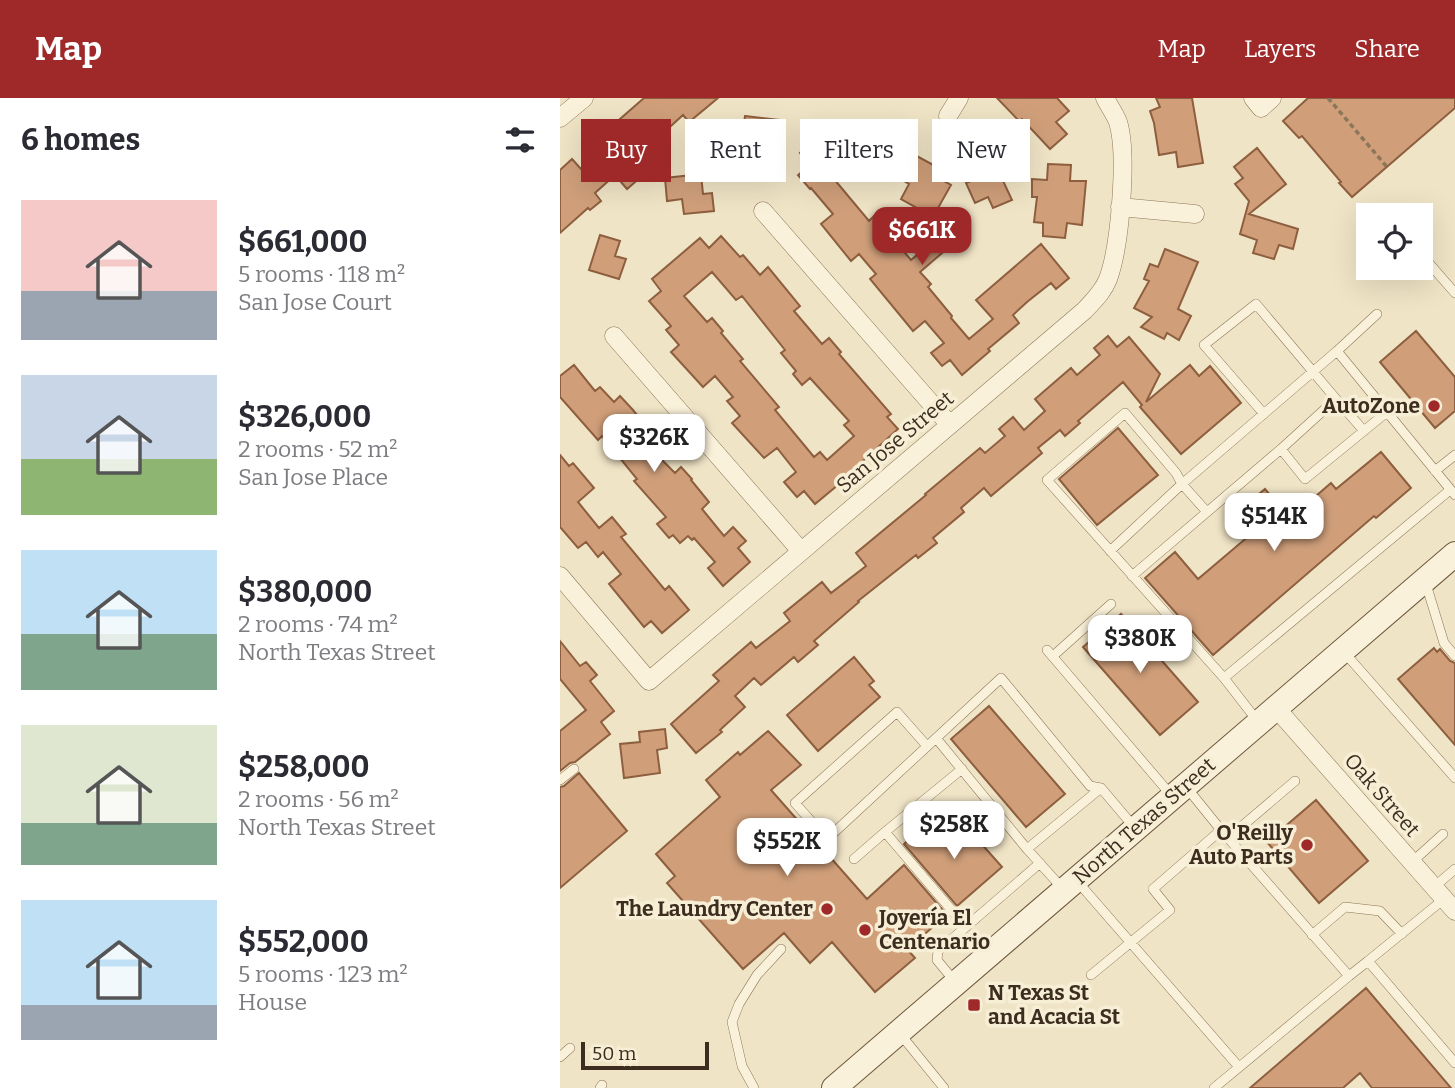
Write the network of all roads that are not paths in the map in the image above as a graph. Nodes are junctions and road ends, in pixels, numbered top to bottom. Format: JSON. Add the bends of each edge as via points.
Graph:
{"nodes":[{"id":1,"x":584,"y":98,"type":"edge"},
{"id":2,"x":959,"y":98,"type":"edge"},
{"id":3,"x":1105,"y":98,"type":"edge"},
{"id":4,"x":948,"y":116,"type":"dead end"},
{"id":5,"x":560,"y":118,"type":"edge"},
{"id":6,"x":1121,"y":208,"type":"junction"},
{"id":7,"x":762,"y":211,"type":"dead end"},
{"id":8,"x":1195,"y":214,"type":"dead end"},
{"id":9,"x":1433,"y":268,"type":"edge"},
{"id":10,"x":1455,"y":293,"type":"edge"},
{"id":11,"x":1377,"y":314,"type":"dead end"},
{"id":12,"x":614,"y":336,"type":"dead end"},
{"id":13,"x":1337,"y":351,"type":"junction"},
{"id":14,"x":1314,"y":372,"type":"junction"},
{"id":15,"x":1336,"y":399,"type":"junction"},
{"id":16,"x":1387,"y":412,"type":"junction"},
{"id":17,"x":1264,"y":414,"type":"junction"},
{"id":18,"x":950,"y":425,"type":"junction"},
{"id":19,"x":1364,"y":431,"type":"junction"},
{"id":20,"x":1281,"y":449,"type":"junction"},
{"id":21,"x":1455,"y":455,"type":"edge"},
{"id":22,"x":1435,"y":471,"type":"junction"},
{"id":23,"x":1182,"y":485,"type":"junction"},
{"id":24,"x":1453,"y":492,"type":"edge"},
{"id":25,"x":1207,"y":512,"type":"junction"},
{"id":26,"x":801,"y":551,"type":"junction"},
{"id":27,"x":1110,"y":551,"type":"junction"},
{"id":28,"x":1455,"y":554,"type":"edge"},
{"id":29,"x":560,"y":576,"type":"edge"},
{"id":30,"x":1132,"y":576,"type":"junction"},
{"id":31,"x":1425,"y":580,"type":"junction"},
{"id":32,"x":1111,"y":604,"type":"dead end"},
{"id":33,"x":1343,"y":650,"type":"junction"},
{"id":34,"x":1455,"y":656,"type":"edge"},
{"id":35,"x":1224,"y":678,"type":"junction"},
{"id":36,"x":1267,"y":715,"type":"junction"},
{"id":37,"x":936,"y":738,"type":"junction"},
{"id":38,"x":927,"y":746,"type":"junction"},
{"id":39,"x":574,"y":768,"type":"dead end"},
{"id":40,"x":962,"y":769,"type":"junction"},
{"id":41,"x":1455,"y":778,"type":"edge"},
{"id":42,"x":560,"y":780,"type":"edge"},
{"id":43,"x":1295,"y":781,"type":"dead end"},
{"id":44,"x":1101,"y":788,"type":"junction"},
{"id":45,"x":1178,"y":791,"type":"junction"},
{"id":46,"x":1135,"y":829,"type":"junction"},
{"id":47,"x":1221,"y":830,"type":"junction"},
{"id":48,"x":885,"y":832,"type":"junction"},
{"id":49,"x":1443,"y":834,"type":"dead end"},
{"id":50,"x":1228,"y":838,"type":"junction"},
{"id":51,"x":1027,"y":849,"type":"junction"},
{"id":52,"x":854,"y":859,"type":"dead end"},
{"id":53,"x":1412,"y":862,"type":"junction"},
{"id":54,"x":1040,"y":863,"type":"junction"},
{"id":55,"x":1455,"y":869,"type":"edge"},
{"id":56,"x":1069,"y":885,"type":"junction"},
{"id":57,"x":1444,"y":899,"type":"edge"},
{"id":58,"x":966,"y":927,"type":"junction"},
{"id":59,"x":1402,"y":934,"type":"junction"},
{"id":60,"x":1312,"y":935,"type":"junction"},
{"id":61,"x":1130,"y":943,"type":"junction"},
{"id":62,"x":781,"y":949,"type":"dead end"},
{"id":63,"x":1368,"y":961,"type":"junction"},
{"id":64,"x":1091,"y":975,"type":"dead end"},
{"id":65,"x":1349,"y":976,"type":"junction"},
{"id":66,"x":956,"y":983,"type":"junction"},
{"id":67,"x":899,"y":1032,"type":"junction"},
{"id":68,"x":570,"y":1048,"type":"dead end"},
{"id":69,"x":560,"y":1057,"type":"edge"},
{"id":70,"x":1455,"y":1063,"type":"edge"},
{"id":71,"x":1239,"y":1067,"type":"junction"},
{"id":72,"x":939,"y":1086,"type":"edge"},
{"id":73,"x":754,"y":1088,"type":"edge"},
{"id":74,"x":834,"y":1088,"type":"edge"},
{"id":75,"x":1214,"y":1088,"type":"edge"}],
"edges":[{"from":1,"to":5,"type":"street"},
{"from":2,"to":4,"type":"street"},
{"from":3,"to":6,"type":"street","name":"San Jose Street","via":[[1117,121],[1123,149]]},
{"from":6,"to":8,"type":"street"},
{"from":6,"to":18,"type":"street","name":"San Jose Street","via":[[1114,261],[1098,296]]},
{"from":7,"to":18,"type":"street"},
{"from":9,"to":10,"type":"lane"},
{"from":11,"to":13,"type":"lane"},
{"from":12,"to":26,"type":"street"},
{"from":13,"to":14,"type":"lane"},
{"from":13,"to":16,"type":"lane"},
{"from":14,"to":15,"type":"lane"},
{"from":14,"to":17,"type":"lane"},
{"from":14,"to":17,"type":"lane","via":[[1255,304],[1204,345]]},
{"from":15,"to":19,"type":"lane"},
{"from":15,"to":20,"type":"lane"},
{"from":16,"to":19,"type":"lane"},
{"from":16,"to":22,"type":"lane"},
{"from":17,"to":23,"type":"lane"},
{"from":18,"to":26,"type":"street","name":"San Jose Street"},
{"from":19,"to":20,"type":"lane","via":[[1305,479]]},
{"from":20,"to":25,"type":"lane"},
{"from":21,"to":22,"type":"lane"},
{"from":22,"to":24,"type":"lane"},
{"from":23,"to":25,"type":"lane"},
{"from":23,"to":27,"type":"lane"},
{"from":23,"to":27,"type":"lane","via":[[1125,413],[1047,480]]},
{"from":24,"to":35,"type":"lane"},
{"from":25,"to":30,"type":"lane"},
{"from":26,"to":29,"type":"street","name":"San Jose Street","via":[[649,681]]},
{"from":27,"to":30,"type":"lane"},
{"from":28,"to":31,"type":"main road","name":"North Texas Street"},
{"from":30,"to":35,"type":"lane"},
{"from":31,"to":33,"type":"main road","name":"North Texas Street"},
{"from":31,"to":34,"type":"lane","via":[[1444,643]]},
{"from":32,"to":45,"type":"lane","via":[[1050,653]]},
{"from":33,"to":36,"type":"main road","name":"North Texas Street"},
{"from":33,"to":41,"type":"lane"},
{"from":35,"to":36,"type":"lane"},
{"from":36,"to":45,"type":"main road","name":"North Texas Street"},
{"from":36,"to":53,"type":"street","name":"Oak Street"},
{"from":37,"to":38,"type":"lane"},
{"from":37,"to":40,"type":"lane"},
{"from":37,"to":44,"type":"lane","via":[[1001,678],[1090,786]]},
{"from":38,"to":38,"type":"lane","via":[[827,839],[795,803],[897,712]]},
{"from":39,"to":42,"type":"lane"},
{"from":40,"to":48,"type":"lane"},
{"from":40,"to":51,"type":"lane"},
{"from":43,"to":50,"type":"lane"},
{"from":44,"to":46,"type":"lane"},
{"from":44,"to":51,"type":"lane"},
{"from":45,"to":46,"type":"main road","name":"North Texas Street"},
{"from":45,"to":47,"type":"lane"},
{"from":46,"to":56,"type":"main road","name":"North Texas Street"},
{"from":47,"to":50,"type":"lane"},
{"from":47,"to":61,"type":"lane","via":[[1153,889],[1170,910]]},
{"from":48,"to":52,"type":"lane"},
{"from":48,"to":58,"type":"lane"},
{"from":49,"to":53,"type":"lane"},
{"from":50,"to":60,"type":"lane"},
{"from":51,"to":54,"type":"lane"},
{"from":53,"to":57,"type":"street","name":"Oak Street"},
{"from":54,"to":56,"type":"lane"},
{"from":54,"to":58,"type":"lane"},
{"from":55,"to":57,"type":"lane"},
{"from":56,"to":61,"type":"lane"},
{"from":56,"to":66,"type":"main road","name":"North Texas Street"},
{"from":57,"to":59,"type":"lane"},
{"from":58,"to":66,"type":"lane","via":[[936,954]]},
{"from":59,"to":60,"type":"lane","via":[[1380,911],[1345,907]]},
{"from":59,"to":63,"type":"lane"},
{"from":60,"to":65,"type":"lane"},
{"from":61,"to":64,"type":"lane"},
{"from":61,"to":71,"type":"lane"},
{"from":62,"to":73,"type":"lane","via":[[757,975],[732,1022],[742,1066]]},
{"from":63,"to":65,"type":"lane"},
{"from":63,"to":70,"type":"lane"},
{"from":65,"to":71,"type":"lane"},
{"from":66,"to":67,"type":"main road","name":"North Texas Street"},
{"from":67,"to":72,"type":"lane"},
{"from":67,"to":74,"type":"main road","name":"North Texas Street"},
{"from":68,"to":69,"type":"lane"},
{"from":71,"to":75,"type":"lane"}]}
